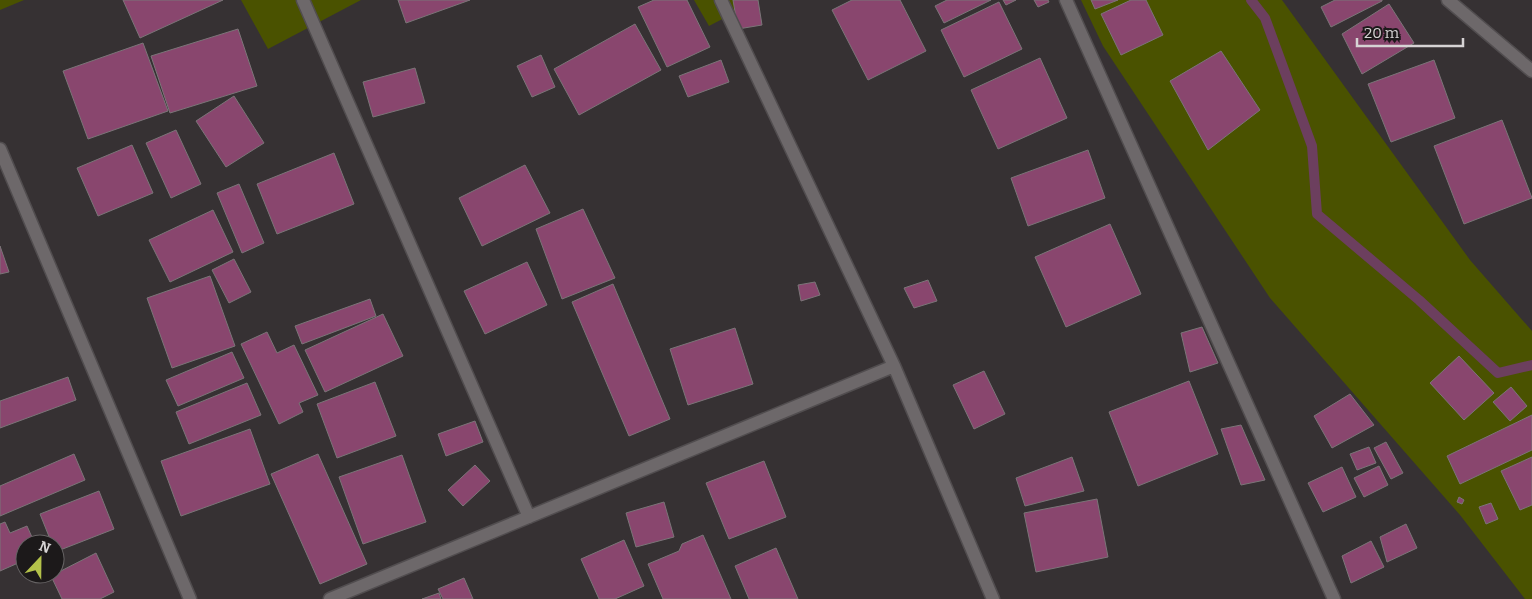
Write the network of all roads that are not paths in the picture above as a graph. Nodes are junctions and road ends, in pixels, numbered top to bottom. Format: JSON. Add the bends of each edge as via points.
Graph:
{"nodes":[{"id":1,"x":303,"y":0,"type":"edge"},
{"id":2,"x":721,"y":0,"type":"edge"},
{"id":3,"x":1066,"y":0,"type":"edge"},
{"id":4,"x":1450,"y":1,"type":"edge"},
{"id":5,"x":1532,"y":71,"type":"edge"},
{"id":6,"x":0,"y":149,"type":"edge"},
{"id":7,"x":894,"y":366,"type":"junction"},
{"id":8,"x":528,"y":517,"type":"junction"},
{"id":9,"x":190,"y":599,"type":"edge"},
{"id":10,"x":330,"y":599,"type":"edge"},
{"id":11,"x":993,"y":599,"type":"edge"},
{"id":12,"x":1334,"y":599,"type":"edge"}],
"edges":[{"from":1,"to":8,"type":"street"},
{"from":2,"to":7,"type":"street"},
{"from":3,"to":12,"type":"street"},
{"from":4,"to":5,"type":"street"},
{"from":6,"to":9,"type":"street"},
{"from":7,"to":8,"type":"street"},
{"from":7,"to":11,"type":"street"},
{"from":8,"to":10,"type":"street"}]}
